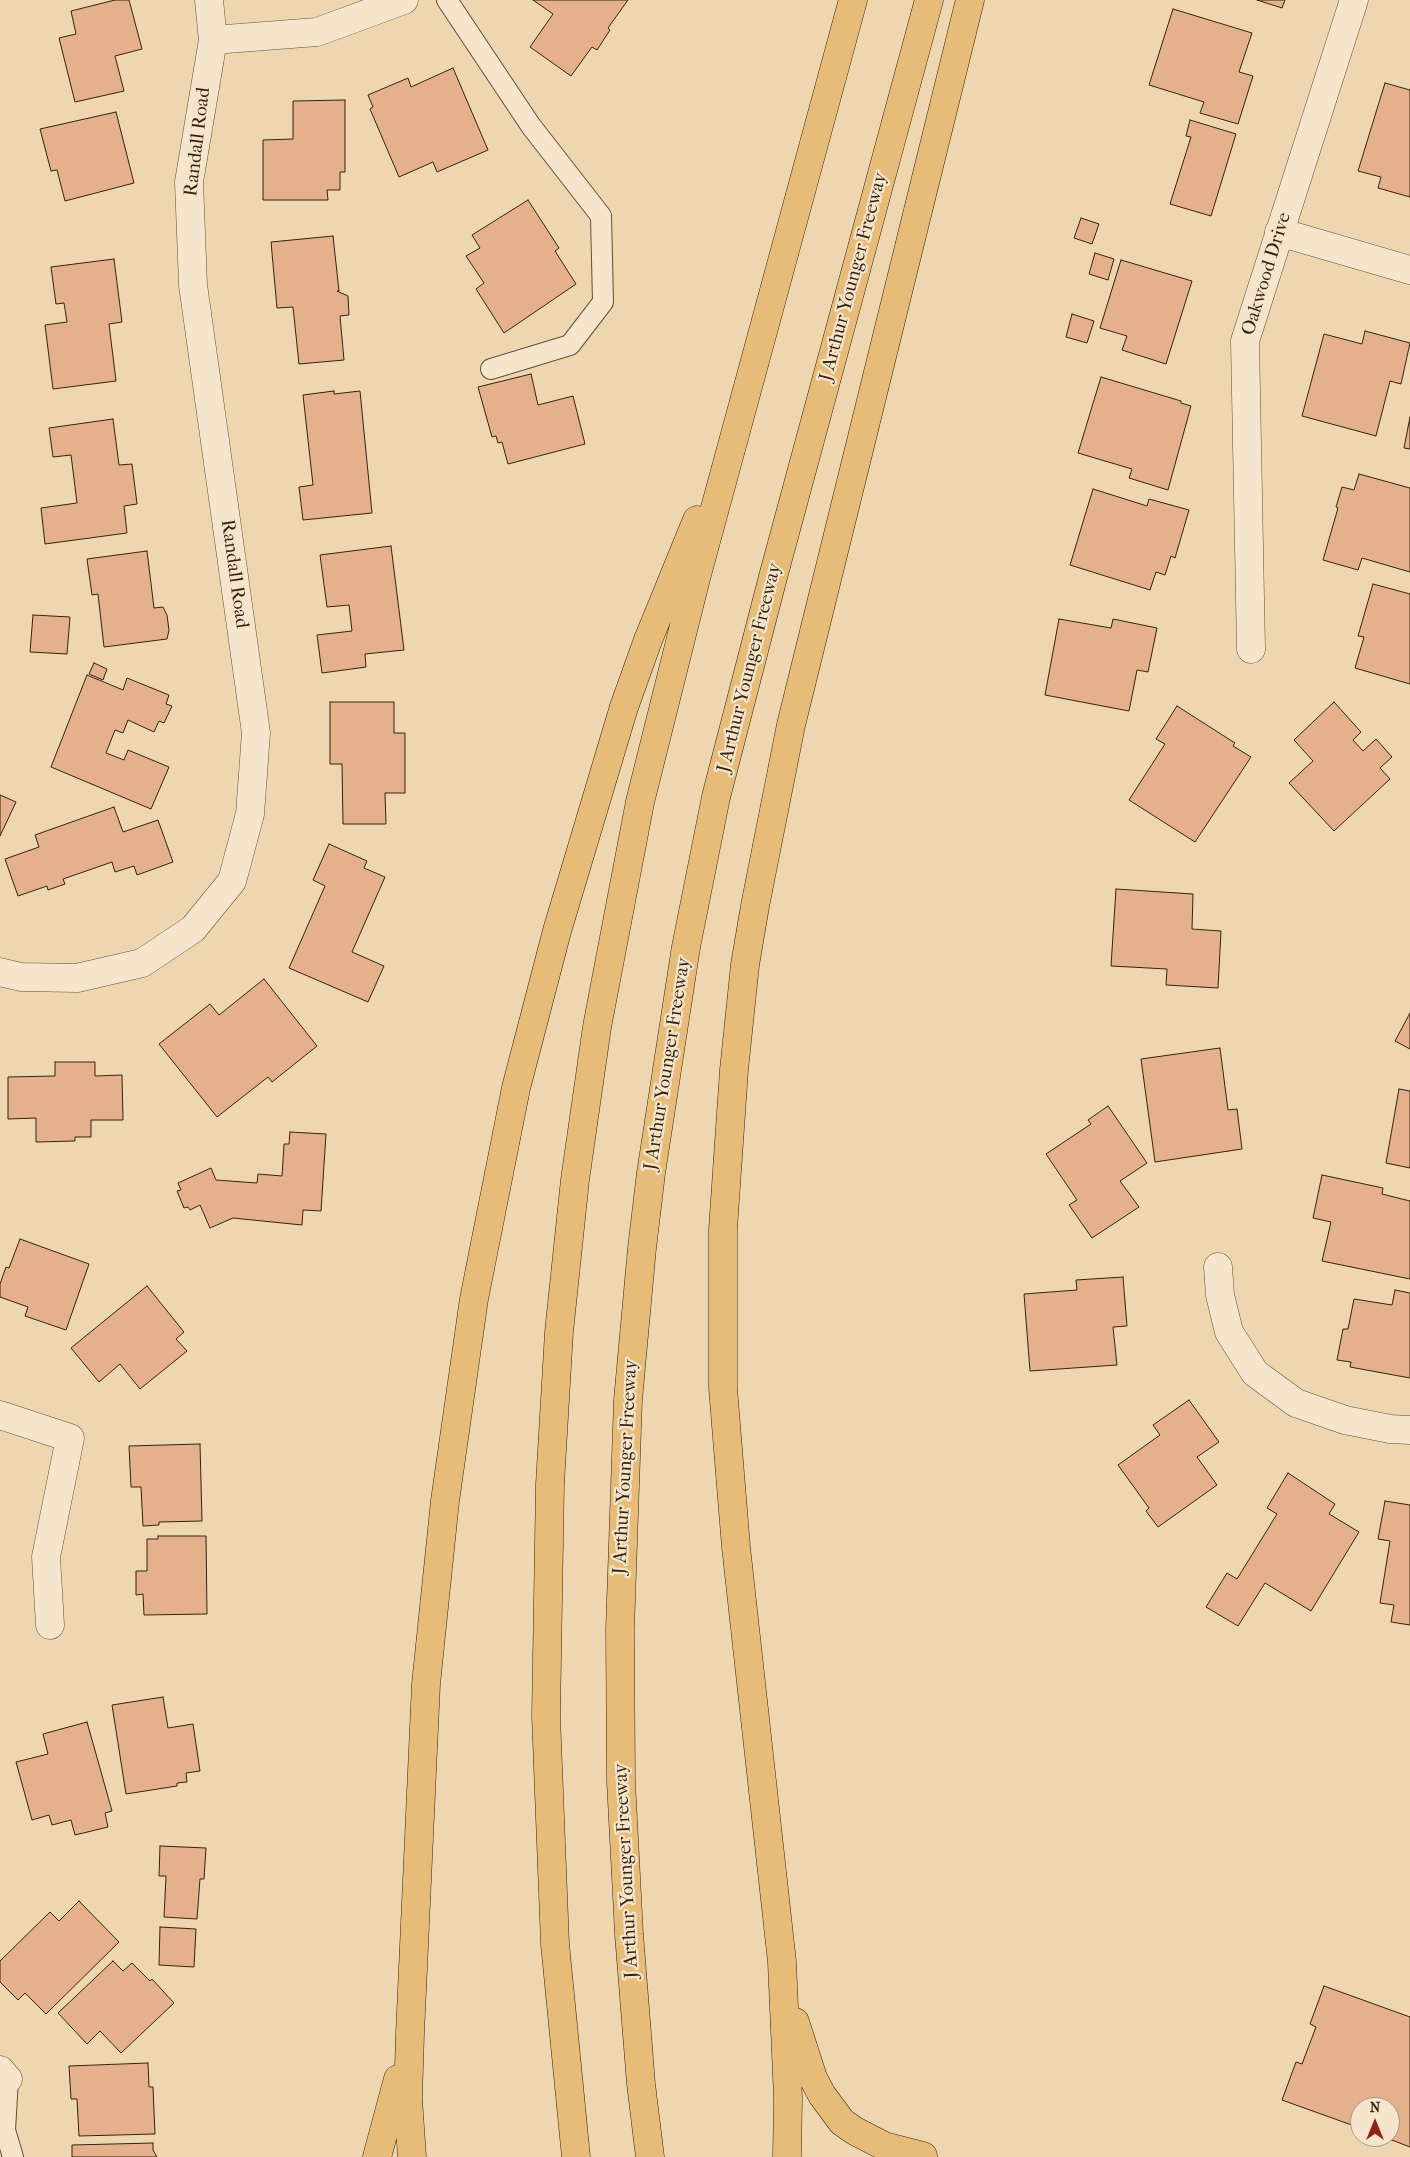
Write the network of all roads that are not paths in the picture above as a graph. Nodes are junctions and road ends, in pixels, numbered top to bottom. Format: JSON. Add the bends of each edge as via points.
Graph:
{"nodes":[{"id":1,"x":209,"y":0,"type":"edge"},
{"id":2,"x":404,"y":0,"type":"edge"},
{"id":3,"x":447,"y":0,"type":"edge"},
{"id":4,"x":853,"y":0,"type":"edge"},
{"id":5,"x":929,"y":0,"type":"edge"},
{"id":6,"x":970,"y":0,"type":"edge"},
{"id":7,"x":1354,"y":0,"type":"edge"},
{"id":8,"x":214,"y":40,"type":"junction"},
{"id":9,"x":1280,"y":232,"type":"junction"},
{"id":10,"x":1410,"y":270,"type":"edge"},
{"id":11,"x":491,"y":369,"type":"dead end"},
{"id":12,"x":736,"y":432,"type":"junction"},
{"id":13,"x":1251,"y":649,"type":"dead end"},
{"id":14,"x":0,"y":972,"type":"edge"},
{"id":15,"x":1218,"y":1267,"type":"dead end"},
{"id":16,"x":0,"y":1415,"type":"edge"},
{"id":17,"x":1410,"y":1430,"type":"edge"},
{"id":18,"x":50,"y":1625,"type":"dead end"},
{"id":19,"x":782,"y":1962,"type":"junction"},
{"id":20,"x":410,"y":2034,"type":"junction"},
{"id":21,"x":4,"y":2075,"type":"edge"},
{"id":22,"x":923,"y":2156,"type":"edge"},
{"id":23,"x":12,"y":2157,"type":"edge"},
{"id":24,"x":377,"y":2157,"type":"edge"},
{"id":25,"x":412,"y":2157,"type":"edge"},
{"id":26,"x":576,"y":2157,"type":"edge"},
{"id":27,"x":650,"y":2157,"type":"edge"},
{"id":28,"x":787,"y":2157,"type":"edge"}],
"edges":[{"from":1,"to":8,"type":"street","name":"Randall Road"},
{"from":2,"to":8,"type":"street","via":[[317,32]]},
{"from":3,"to":11,"type":"lane","via":[[531,126],[601,216],[604,302],[570,344]]},
{"from":4,"to":12,"type":"highway"},
{"from":5,"to":27,"type":"highway","name":"J Arthur Younger Freeway","via":[[732,733],[686,947],[657,1126],[628,1400],[620,1629],[624,1857],[634,2009]]},
{"from":6,"to":19,"type":"highway","via":[[791,724],[764,849],[738,1020],[723,1229],[723,1388],[736,1547]]},
{"from":7,"to":9,"type":"street","name":"Oakwood Drive"},
{"from":8,"to":14,"type":"street","name":"Randall Road","via":[[189,182],[194,285],[256,733],[250,814],[241,854],[232,881],[192,929],[142,963],[77,978],[20,977]]},
{"from":9,"to":10,"type":"street"},
{"from":9,"to":13,"type":"street","name":"Oakwood Drive","via":[[1245,341]]},
{"from":12,"to":20,"type":"highway","via":[[676,567],[624,707],[556,931],[500,1160],[463,1364],[437,1567],[420,1771]]},
{"from":12,"to":26,"type":"highway","via":[[676,652],[624,875],[585,1103],[563,1294],[550,1484],[546,1716],[555,1944]]},
{"from":15,"to":17,"type":"street","via":[[1220,1295],[1229,1332],[1255,1373],[1304,1406],[1345,1420]]},
{"from":16,"to":18,"type":"street","via":[[70,1438],[46,1558]]},
{"from":19,"to":22,"type":"highway","via":[[805,2057],[832,2110],[842,2122],[868,2139]]},
{"from":19,"to":28,"type":"highway","via":[[788,2098]]},
{"from":20,"to":24,"type":"highway"},
{"from":20,"to":25,"type":"highway","via":[[408,2099]]},
{"from":21,"to":23,"type":"lane","via":[[5,2130]]}]}
